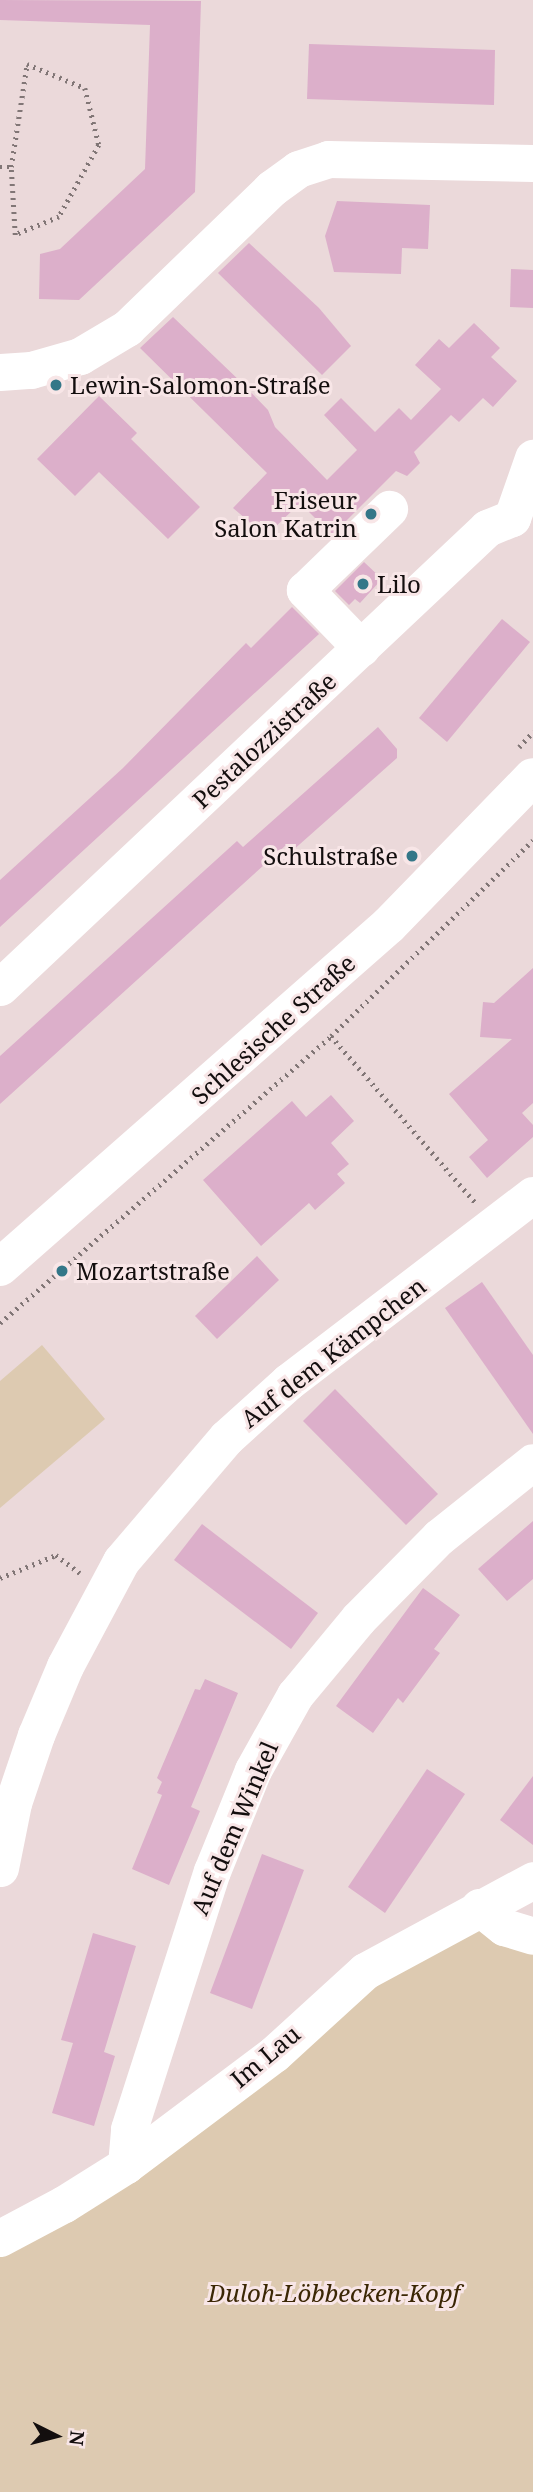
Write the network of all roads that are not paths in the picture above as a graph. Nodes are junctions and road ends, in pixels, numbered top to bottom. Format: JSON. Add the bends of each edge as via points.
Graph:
{"nodes":[{"id":1,"x":533,"y":163,"type":"edge"},
{"id":2,"x":0,"y":372,"type":"edge"},
{"id":3,"x":533,"y":458,"type":"edge"},
{"id":4,"x":389,"y":509,"type":"dead end"},
{"id":5,"x":523,"y":527,"type":"edge"},
{"id":6,"x":361,"y":648,"type":"junction"},
{"id":7,"x":533,"y":777,"type":"edge"},
{"id":8,"x":0,"y":987,"type":"edge"},
{"id":9,"x":533,"y":1195,"type":"edge"},
{"id":10,"x":0,"y":1267,"type":"edge"},
{"id":11,"x":533,"y":1462,"type":"edge"},
{"id":12,"x":0,"y":1868,"type":"edge"},
{"id":13,"x":533,"y":1880,"type":"edge"},
{"id":14,"x":479,"y":1907,"type":"junction"},
{"id":15,"x":533,"y":1936,"type":"edge"},
{"id":16,"x":126,"y":2165,"type":"junction"},
{"id":17,"x":0,"y":2238,"type":"edge"}],
"edges":[{"from":1,"to":2,"type":"street","via":[[328,159],[298,169],[272,188],[127,328],[80,356],[31,370]]},
{"from":3,"to":5,"type":"street"},
{"from":4,"to":6,"type":"street","via":[[305,590]]},
{"from":5,"to":6,"type":"street","name":"Pestalozzistraße","via":[[487,528]]},
{"from":6,"to":8,"type":"street","name":"Pestalozzistraße"},
{"from":7,"to":10,"type":"main road","name":"Schlesische Straße","via":[[390,925]]},
{"from":9,"to":12,"type":"street","name":"Auf dem Kämpchen","via":[[288,1382],[226,1438],[121,1562],[36,1735],[13,1803]]},
{"from":11,"to":16,"type":"street","name":"Auf dem Winkel","via":[[439,1536],[358,1619],[295,1695],[253,1770],[212,1871],[129,2129]]},
{"from":13,"to":14,"type":"street","name":"Im Lau"},
{"from":14,"to":15,"type":"street","via":[[504,1927]]},
{"from":14,"to":16,"type":"street","name":"Im Lau","via":[[365,1971],[274,2054]]},
{"from":16,"to":17,"type":"street","name":"Im Lau"}]}
